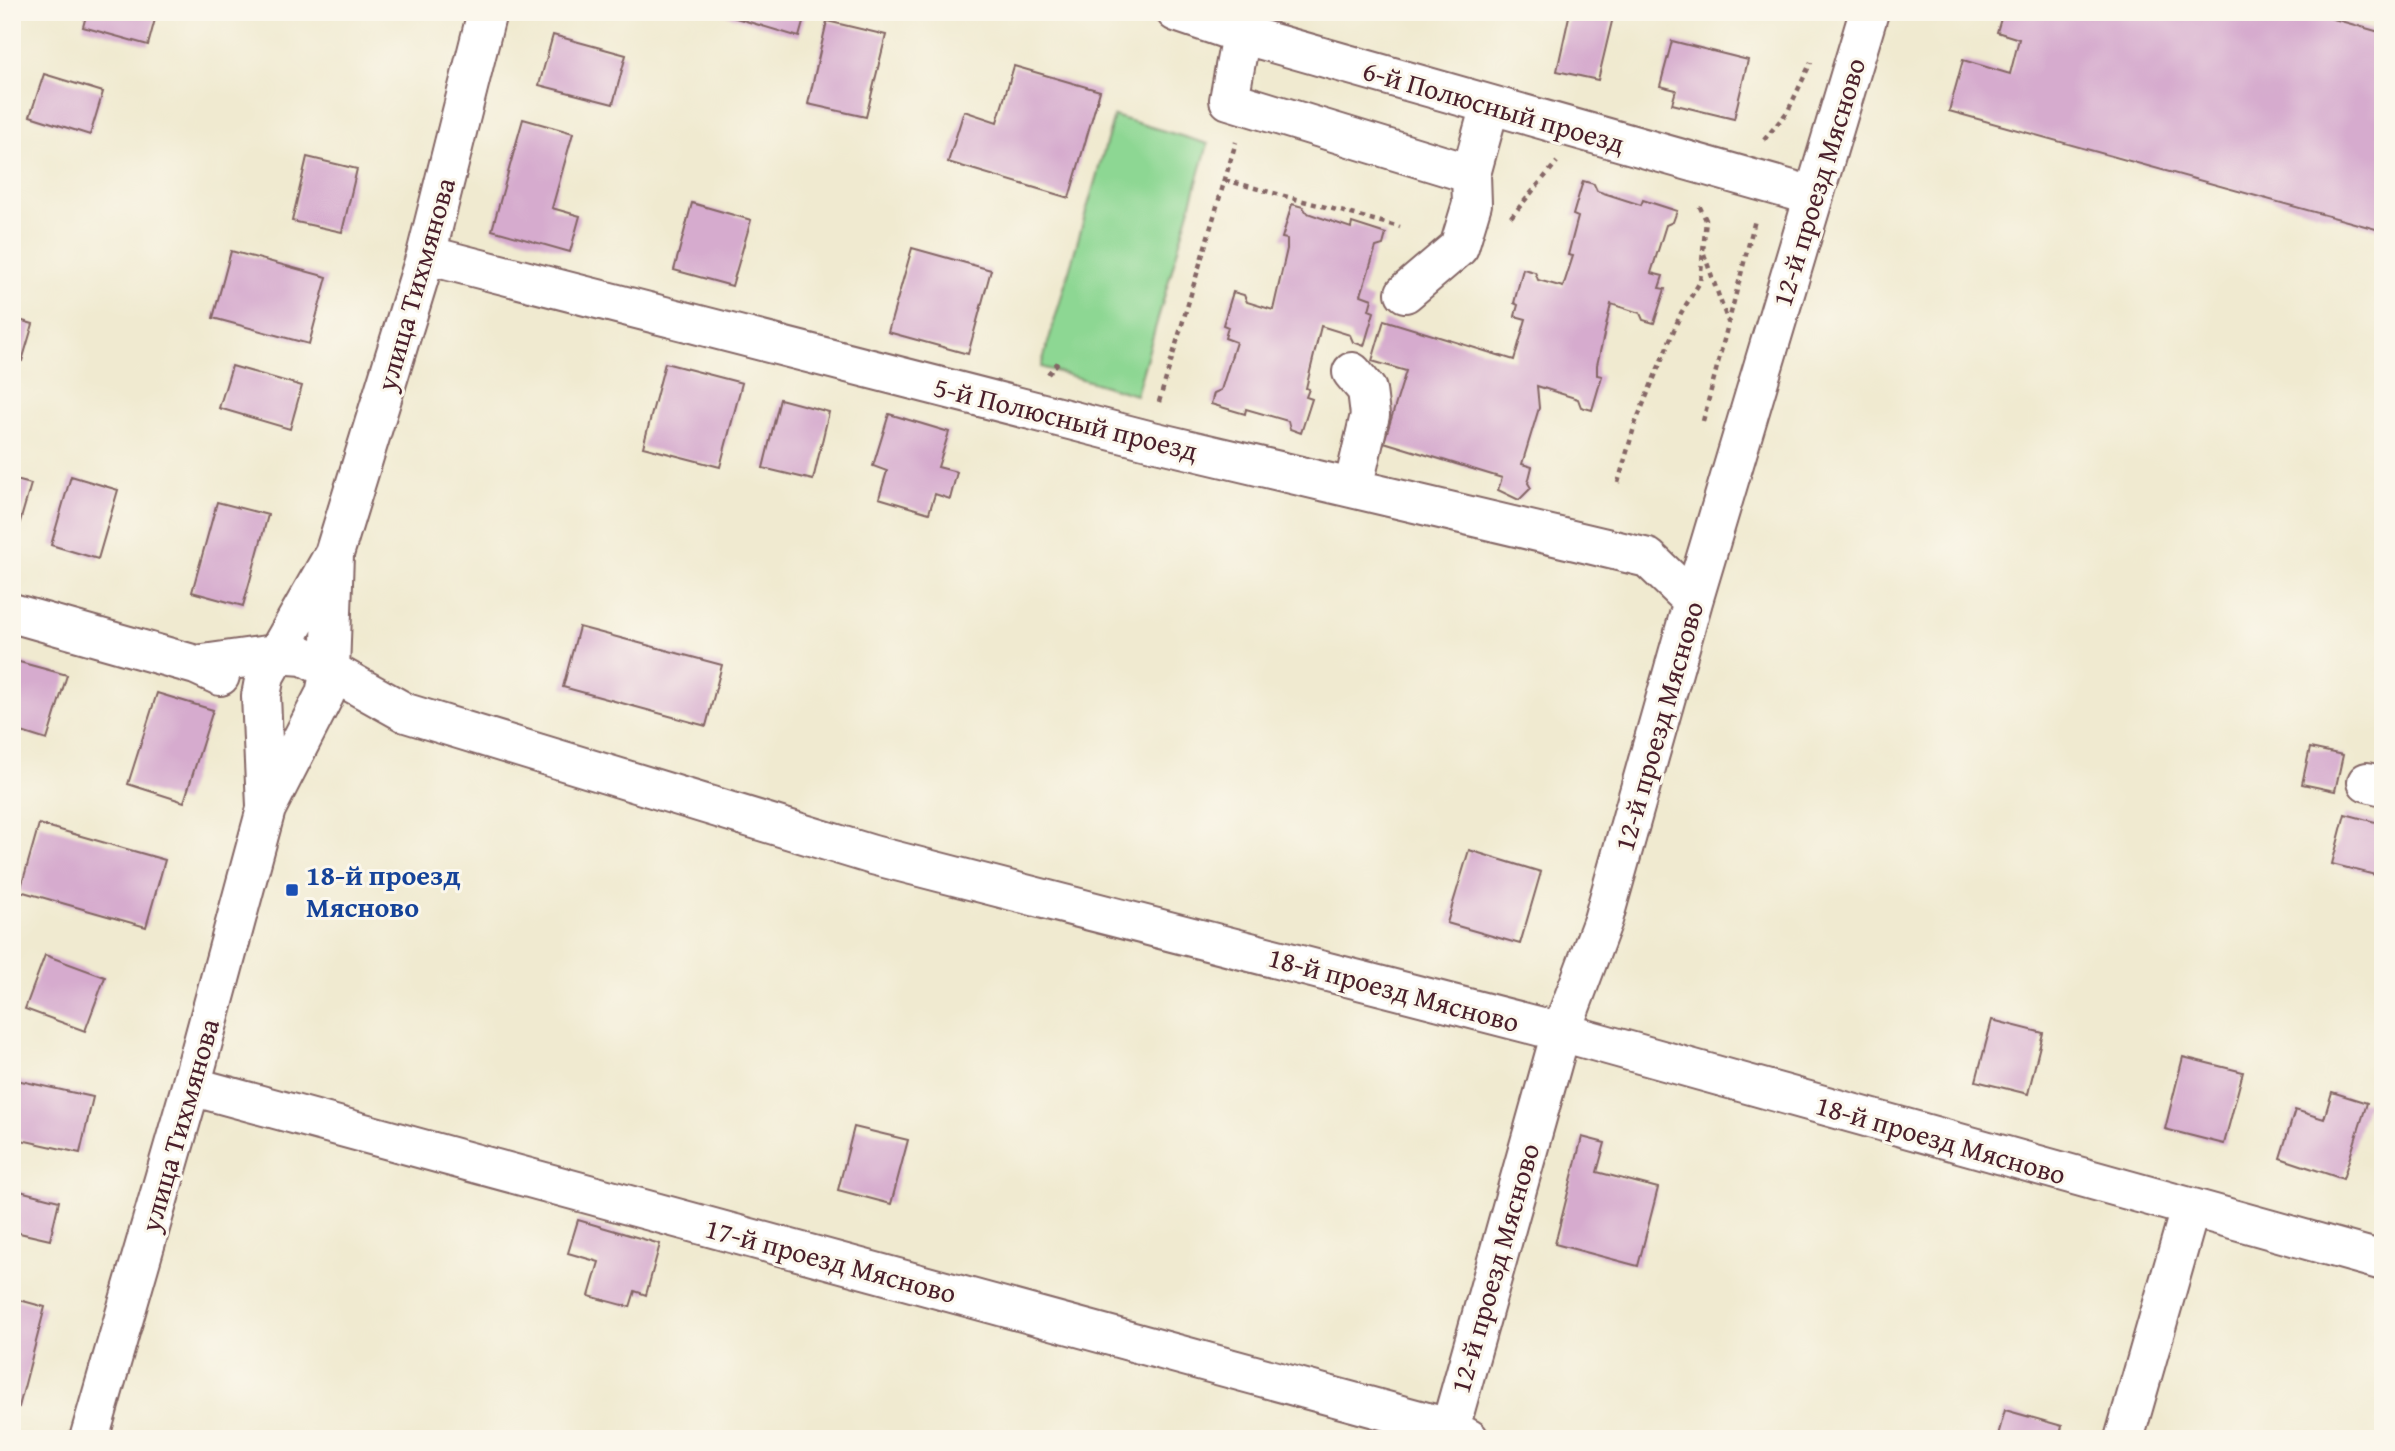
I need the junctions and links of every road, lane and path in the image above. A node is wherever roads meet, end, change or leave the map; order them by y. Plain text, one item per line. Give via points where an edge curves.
1 (488, 12) edge
2 (1177, 12) edge
3 (1869, 12) edge
4 (1241, 34) junction
5 (1814, 55) dead end
6 (1490, 105) junction
7 (1246, 106) junction
8 (1565, 156) dead end
9 (1725, 172) junction
10 (1471, 174) junction
11 (1224, 180) junction
12 (1696, 196) dead end
13 (1813, 196) junction
14 (1759, 206) dead end
15 (1511, 217) dead end
16 (1400, 227) dead end
17 (1703, 250) junction
18 (426, 255) junction
19 (1405, 293) dead end
20 (1728, 323) junction
21 (1352, 372) dead end
22 (1701, 426) dead end
23 (1148, 440) junction
24 (1618, 483) dead end
25 (1353, 488) junction
26 (334, 554) junction
27 (1693, 601) junction
28 (12, 613) edge
29 (275, 654) junction
30 (197, 665) junction
31 (330, 670) junction
32 (261, 696) junction
33 (406, 713) junction
34 (317, 714) junction
35 (266, 809) junction
36 (1561, 1032) junction
37 (191, 1086) junction
38 (2190, 1209) junction
39 (2383, 1261) edge
40 (1455, 1435) edge
41 (93, 1438) edge
42 (2124, 1439) edge

1 - 18 street, улица Тихмянова
2 - 4 street, 6-й Полюсный проезд
3 - 13 street, 12-й проезд Мясново
4 - 6 street, 6-й Полюсный проезд
4 - 7 street via 1229,100
5 - 9 path via 1788,111 1770,135
6 - 9 street, 6-й Полюсный проезд
6 - 10 street
7 - 10 street
7 - 11 path
8 - 15 path
9 - 13 street, 6-й Полюсный проезд
10 - 19 street via 1472,204 1459,247
11 - 16 path
11 - 23 path
12 - 17 path via 1706,220
13 - 27 street, 12-й проезд Мясново
14 - 20 path
17 - 20 path
17 - 24 path via 1700,282 1681,313 1635,424
18 - 23 street, 5-й Полюсный проезд
18 - 26 street, улица Тихмянова
20 - 22 path
21 - 25 street via 1367,390 1370,415
23 - 25 street, 5-й Полюсный проезд
25 - 27 street, 5-й Полюсный проезд via 1648,558
26 - 29 street, улица Тихмянова
26 - 31 street, улица Тихмянова
27 - 36 street, 12-й проезд Мясново via 1603,920
28 - 30 street, 18-й проезд Мясново
29 - 30 street, 18-й проезд Мясново
29 - 31 street, 18-й проезд Мясново via 303,656
29 - 32 street, улица Тихмянова
30 - 32 street, 18-й проезд Мясново
31 - 33 street, 18-й проезд Мясново
31 - 34 street, улица Тихмянова
32 - 34 street via 288,710
32 - 35 street, улица Тихмянова
33 - 34 street, 18-й проезд Мясново
33 - 36 street, 18-й проезд Мясново via 873,855
34 - 35 street, улица Тихмянова
35 - 37 street, улица Тихмянова
36 - 38 street, 18-й проезд Мясново
36 - 40 street, 12-й проезд Мясново
37 - 40 street, 17-й проезд Мясново
37 - 41 street, улица Тихмянова
38 - 39 street, 18-й проезд Мясново
38 - 42 street

